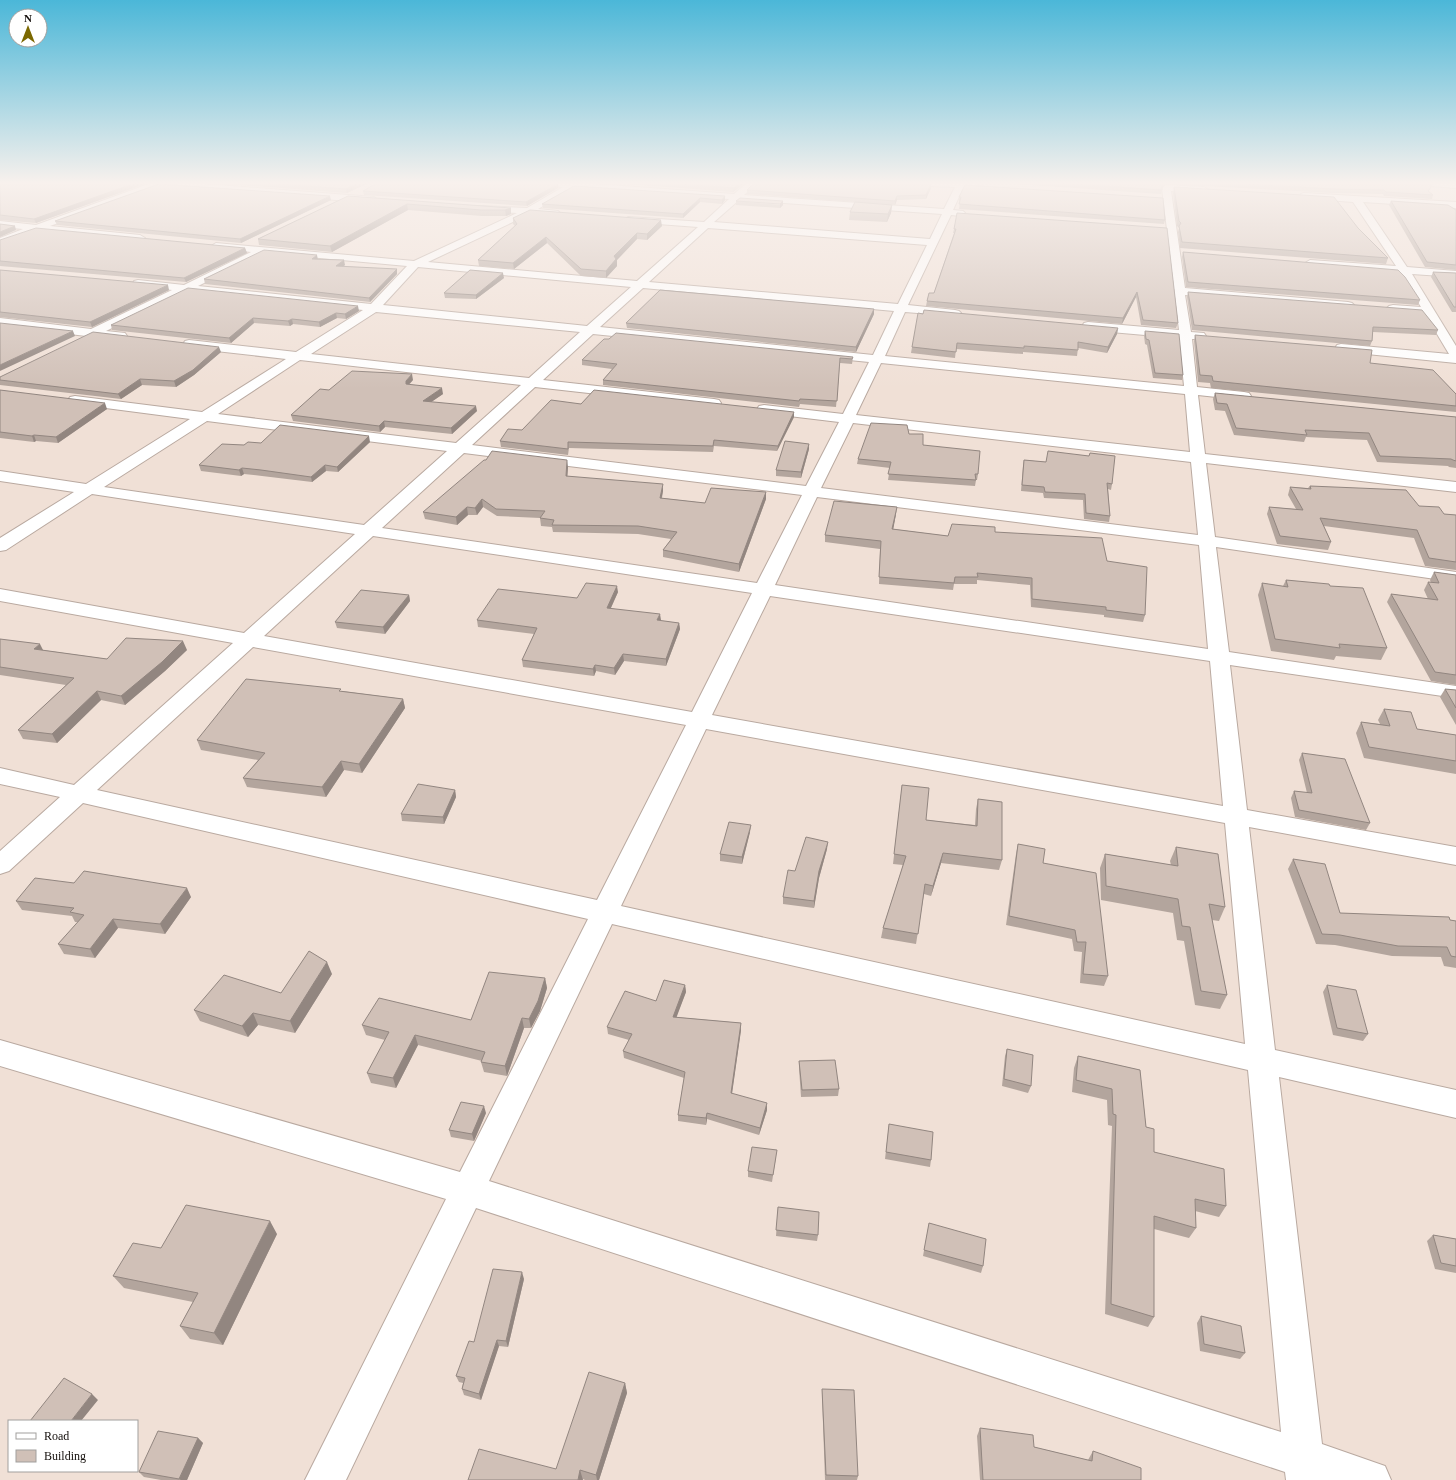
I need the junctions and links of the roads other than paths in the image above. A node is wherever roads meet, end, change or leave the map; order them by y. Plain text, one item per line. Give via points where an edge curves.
1 (262, 251) joint
2 (444, 251) edge
3 (677, 251) edge
4 (929, 251) edge
5 (1179, 251) edge
6 (1391, 251) edge
7 (1302, 262) edge
8 (414, 265) junction
9 (1404, 270) junction
10 (1456, 274) edge
11 (125, 281) edge
12 (640, 285) junction
13 (187, 287) junction
14 (1180, 291) junction
15 (1359, 306) edge
16 (374, 308) junction
17 (1383, 308) edge
18 (902, 309) junction
19 (1429, 311) junction
20 (965, 314) edge
21 (0, 322) edge
22 (1075, 324) edge
23 (591, 330) junction
24 (93, 333) junction
25 (1185, 334) junction
26 (1209, 336) edge
27 (133, 337) edge
28 (172, 342) edge
29 (72, 343) edge
30 (1329, 347) edge
31 (299, 356) junction
32 (1456, 356) edge
33 (877, 359) junction
34 (1456, 359) edge
35 (533, 383) junction
36 (1192, 391) junction
37 (1254, 397) edge
38 (63, 398) edge
39 (730, 405) edge
40 (753, 408) edge
41 (204, 416) junction
42 (848, 418) junction
43 (460, 448) junction
44 (1198, 458) junction
45 (0, 476) edge
46 (1456, 487) edge
47 (89, 490) junction
48 (812, 492) junction
49 (369, 531) junction
50 (1207, 541) junction
51 (0, 546) edge
52 (1456, 577) edge
53 (764, 590) junction
54 (0, 595) edge
55 (249, 640) junction
56 (1219, 657) junction
57 (1456, 692) edge
58 (699, 721) junction
59 (0, 776) edge
60 (79, 794) junction
61 (1236, 817) junction
62 (1456, 856) edge
63 (0, 865) edge
64 (605, 912) junction
65 (0, 1053) edge
66 (1261, 1060) junction
67 (1456, 1104) edge
68 (468, 1190) junction
69 (1305, 1469) edge
70 (325, 1480) edge
71 (1371, 1480) edge

1 - 8 street
1 - 13 street
2 - 8 street
3 - 12 street
4 - 18 street
5 - 14 street
6 - 9 street
7 - 9 street
8 - 12 street
8 - 16 street
9 - 10 street
9 - 19 street
11 - 13 street
12 - 18 street
12 - 23 street
13 - 16 street
13 - 24 street
14 - 15 street
14 - 25 street
16 - 23 street
16 - 31 street
17 - 19 street
18 - 20 street
18 - 33 street
19 - 32 street
21 - 24 street
22 - 25 street
23 - 33 street
23 - 35 street
24 - 27 street
24 - 29 street
25 - 26 street
25 - 36 street
28 - 31 street
30 - 34 street
31 - 35 street
31 - 41 street
33 - 36 street
33 - 42 street
35 - 39 street
35 - 43 street
36 - 37 street
36 - 44 street
38 - 41 street
40 - 42 street
41 - 43 street
41 - 47 street
42 - 44 street
42 - 48 street
43 - 48 street
43 - 49 street
44 - 46 street
44 - 50 street
45 - 47 street
47 - 49 street
47 - 51 street
48 - 50 street
48 - 53 street
49 - 53 street
49 - 55 street
50 - 52 street
50 - 56 street
53 - 56 street
53 - 58 street
54 - 55 street
55 - 58 street
55 - 60 street
56 - 57 street
56 - 61 street
58 - 61 street
58 - 64 street
59 - 60 street
60 - 63 street
60 - 64 street
61 - 62 street
61 - 66 street
64 - 66 street
64 - 68 street
65 - 68 street
66 - 67 street
66 - 69 street
68 - 69 street
68 - 70 street
69 - 71 street

